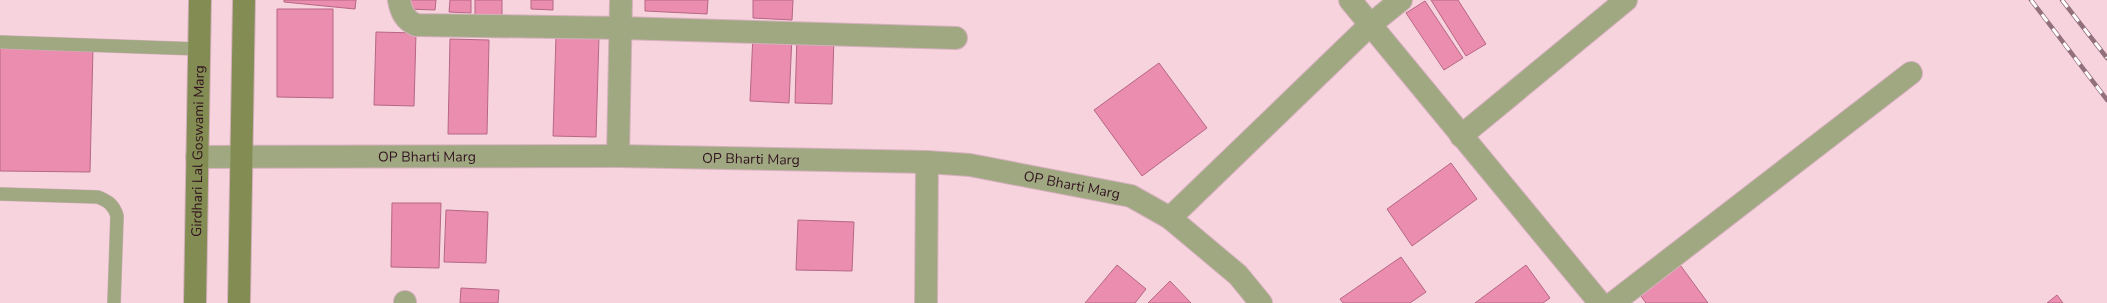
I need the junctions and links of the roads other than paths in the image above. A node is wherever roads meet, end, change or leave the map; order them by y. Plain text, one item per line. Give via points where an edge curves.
1 (200, 0) edge
2 (244, 0) edge
3 (399, 0) edge
4 (622, 0) edge
5 (1350, 0) edge
6 (1401, 0) edge
7 (1626, 0) edge
8 (1370, 25) junction
9 (621, 28) junction
10 (956, 38) dead end
11 (0, 42) edge
12 (199, 49) junction
13 (1911, 73) dead end
14 (1461, 136) junction
15 (618, 156) junction
16 (197, 157) junction
17 (241, 158) junction
18 (927, 162) junction
19 (0, 194) edge
20 (1170, 218) junction
21 (114, 303) edge
22 (195, 303) edge
23 (239, 303) edge
24 (926, 303) edge
25 (1261, 303) edge
26 (1600, 303) edge
27 (1614, 303) edge

1 - 12 main road, Girdhari Lal Goswami Marg
2 - 17 main road
3 - 9 street via 407,21 416,26
4 - 9 street
5 - 8 street
6 - 8 street
7 - 14 street
8 - 14 street
8 - 20 street
9 - 10 street
9 - 15 street
11 - 12 lane
12 - 16 main road, Girdhari Lal Goswami Marg
13 - 27 street
14 - 26 street
15 - 17 street, OP Bharti Marg
15 - 18 street, OP Bharti Marg
16 - 17 street, OP Bharti Marg
16 - 22 main road, Girdhari Lal Goswami Marg
17 - 23 main road
18 - 20 street, OP Bharti Marg via 970,165 1131,196
18 - 24 street
19 - 21 lane via 98,197 109,202 115,208 117,216
20 - 25 street, OP Bharti Marg via 1238,276

